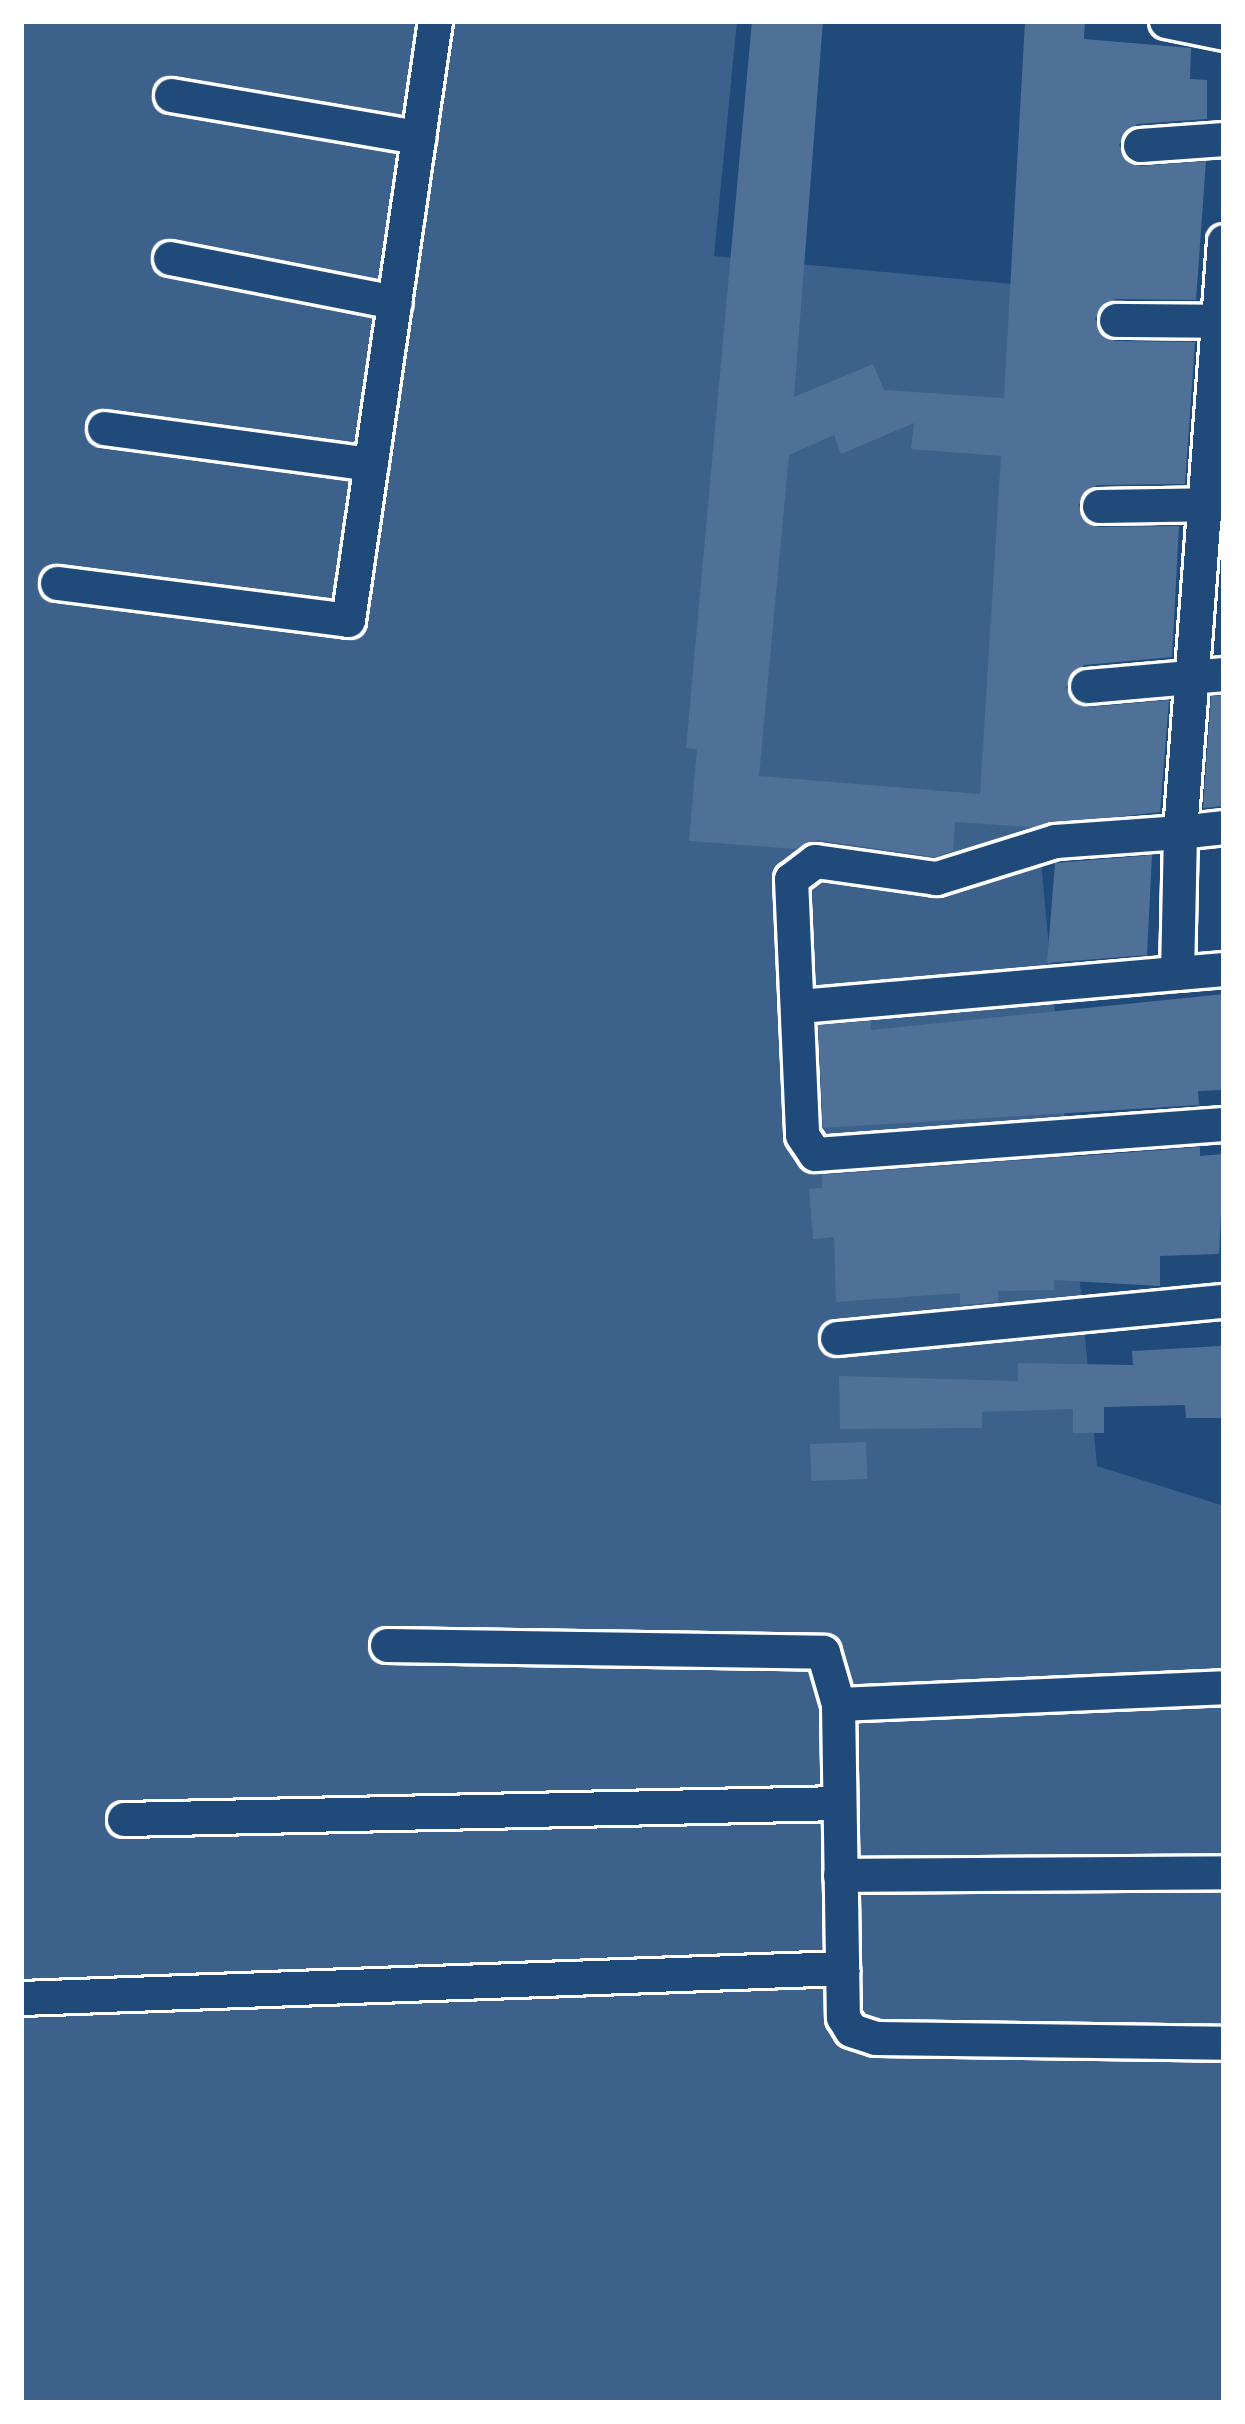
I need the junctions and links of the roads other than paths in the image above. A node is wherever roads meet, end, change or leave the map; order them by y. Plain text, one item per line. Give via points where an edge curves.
1 (435, 21) edge
2 (1166, 21) edge
3 (1224, 33) edge
4 (171, 95) dead end
5 (418, 136) junction
6 (1224, 139) edge
7 (1140, 145) dead end
8 (1224, 241) edge
9 (170, 258) dead end
10 (394, 302) junction
11 (1116, 320) dead end
12 (1221, 321) edge
13 (104, 428) dead end
14 (371, 464) junction
15 (1214, 504) edge
16 (1100, 506) dead end
17 (57, 584) dead end
18 (1208, 675) edge
19 (1087, 686) dead end
20 (1224, 827) edge
21 (1180, 832) junction
22 (1224, 969) edge
23 (1177, 973) junction
24 (799, 1006) junction
25 (1224, 1124) edge
26 (1224, 1301) edge
27 (837, 1338) dead end
28 (387, 1645) dead end
29 (1224, 1687) edge
30 (838, 1704) junction
31 (839, 1803) junction
32 (124, 1819) dead end
33 (1224, 1872) edge
34 (840, 1875) junction
35 (842, 1968) junction
36 (21, 1998) edge
37 (1224, 2042) edge

1 - 5 street
2 - 3 street
4 - 5 street
5 - 10 street
6 - 7 street
8 - 12 street
9 - 10 street
10 - 14 street
11 - 12 street
12 - 15 street
13 - 14 street
14 - 17 street via 348,620
15 - 16 street
15 - 18 street
18 - 19 street
18 - 21 street
20 - 21 street
21 - 23 street
21 - 24 street via 1055,841 936,878 804,865 791,879
22 - 23 street
23 - 24 street
24 - 25 street via 802,1135 815,1154
26 - 27 street
28 - 30 street via 823,1652
29 - 30 street
30 - 31 street
31 - 32 street
31 - 34 street
33 - 34 street
34 - 35 street
35 - 36 street
35 - 37 street via 843,2017 865,2037

